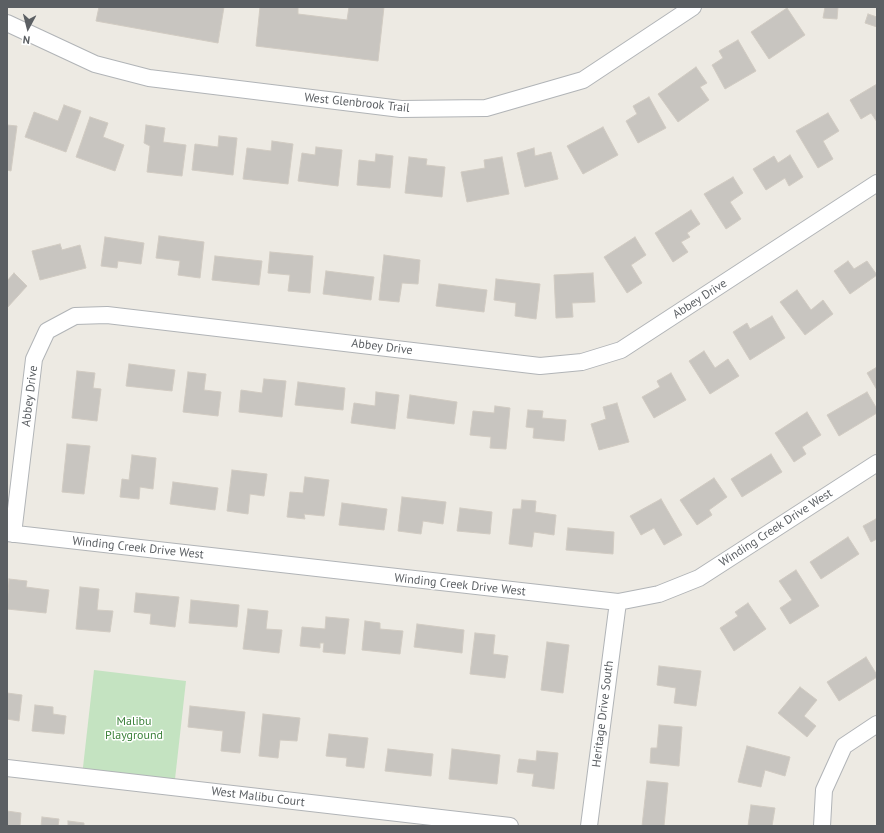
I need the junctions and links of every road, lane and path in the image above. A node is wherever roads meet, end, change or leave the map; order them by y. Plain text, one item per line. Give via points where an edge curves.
1 (693, 7) edge
2 (7, 23) edge
3 (877, 183) edge
4 (877, 464) edge
5 (10, 534) edge
6 (618, 602) junction
7 (877, 724) edge
8 (7, 768) edge
9 (510, 826) edge
10 (589, 826) edge
11 (822, 826) edge

1 - 2 street, West Glenbrook Trail via 583,80 486,108 401,109 149,78 95,64
3 - 5 street, Abbey Drive via 621,350 582,362 540,366 107,315 75,316 48,332 34,360
4 - 6 street, Winding Creek Drive West via 699,578 659,594
5 - 6 street, Winding Creek Drive West
6 - 10 street, Heritage Drive South
7 - 11 street via 844,746 824,790
8 - 9 street, West Malibu Court

